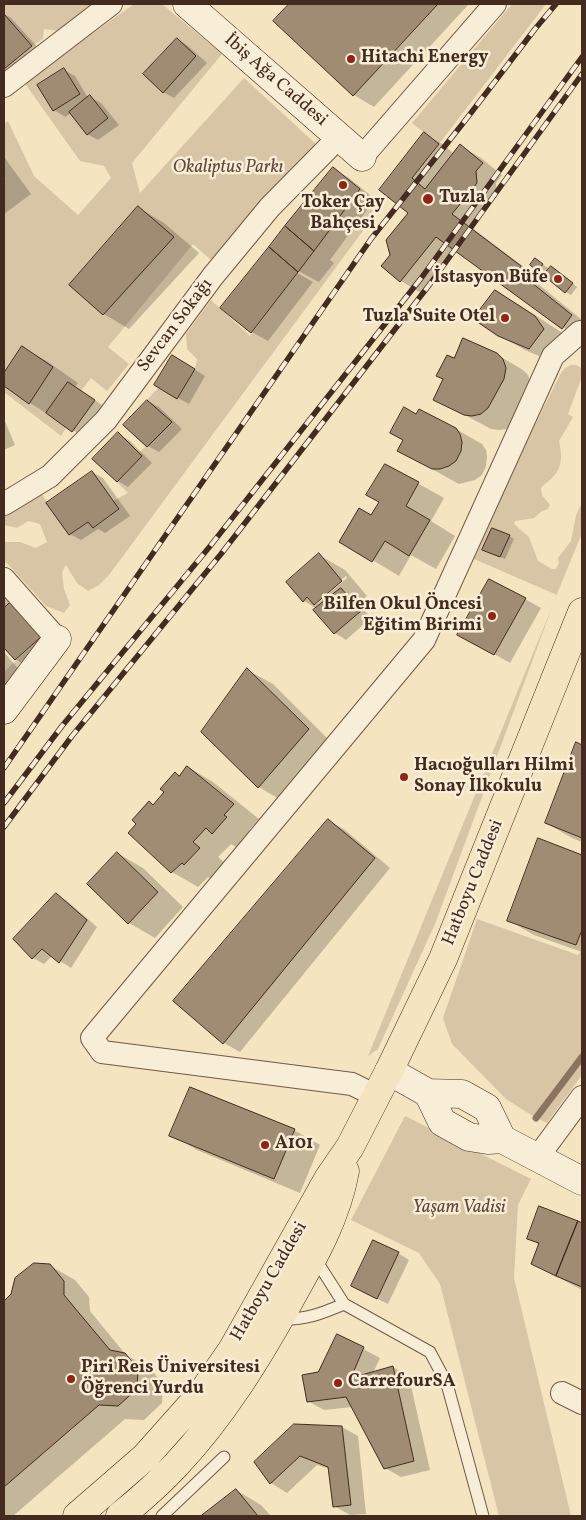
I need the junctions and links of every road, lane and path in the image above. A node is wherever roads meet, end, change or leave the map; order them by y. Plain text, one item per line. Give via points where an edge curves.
1 (111, 4) edge
2 (187, 4) edge
3 (495, 4) edge
4 (4, 86) edge
5 (339, 137) junction
6 (362, 157) joint
7 (582, 334) edge
8 (4, 504) edge
9 (4, 579) edge
10 (582, 612) edge
11 (57, 639) joint
12 (4, 710) edge
13 (389, 1071) junction
14 (376, 1096) junction
15 (582, 1097) edge
16 (350, 1147) junction
17 (538, 1158) junction
18 (582, 1181) edge
19 (314, 1257) junction
20 (344, 1304) junction
21 (280, 1319) junction
22 (562, 1393) dead end
23 (582, 1403) edge
24 (224, 1457) dead end
25 (77, 1516) edge
26 (120, 1516) edge
27 (162, 1516) edge
28 (483, 1516) edge

1 - 4 street
2 - 5 street, İbiş Ağa Caddesi
3 - 6 street
5 - 6 street, İbiş Ağa Caddesi
5 - 8 street, Sevcan Sokağı via 270,208 213,276 106,420 50,476
7 - 14 street via 580,332 553,356 424,640 92,1038 102,1052 352,1084
9 - 11 street
10 - 13 main road, Hatboyu Caddesi via 443,959
11 - 12 street
13 - 14 main road, Hatboyu Caddesi
13 - 17 street via 428,1093 442,1122 468,1137 502,1139
14 - 16 main road, Hatboyu Caddesi
15 - 17 street
16 - 19 main road, Hatboyu Caddesi via 330,1222
16 - 25 main road, Hatboyu Caddesi via 328,1179 232,1350 202,1393 145,1457
17 - 18 street
19 - 20 lane
19 - 21 main road, Hatboyu Caddesi
20 - 21 lane via 318,1315 295,1320
20 - 28 lane via 430,1352 447,1384
21 - 26 main road, Hatboyu Caddesi via 247,1374 210,1425 145,1496
22 - 23 street
24 - 27 lane

